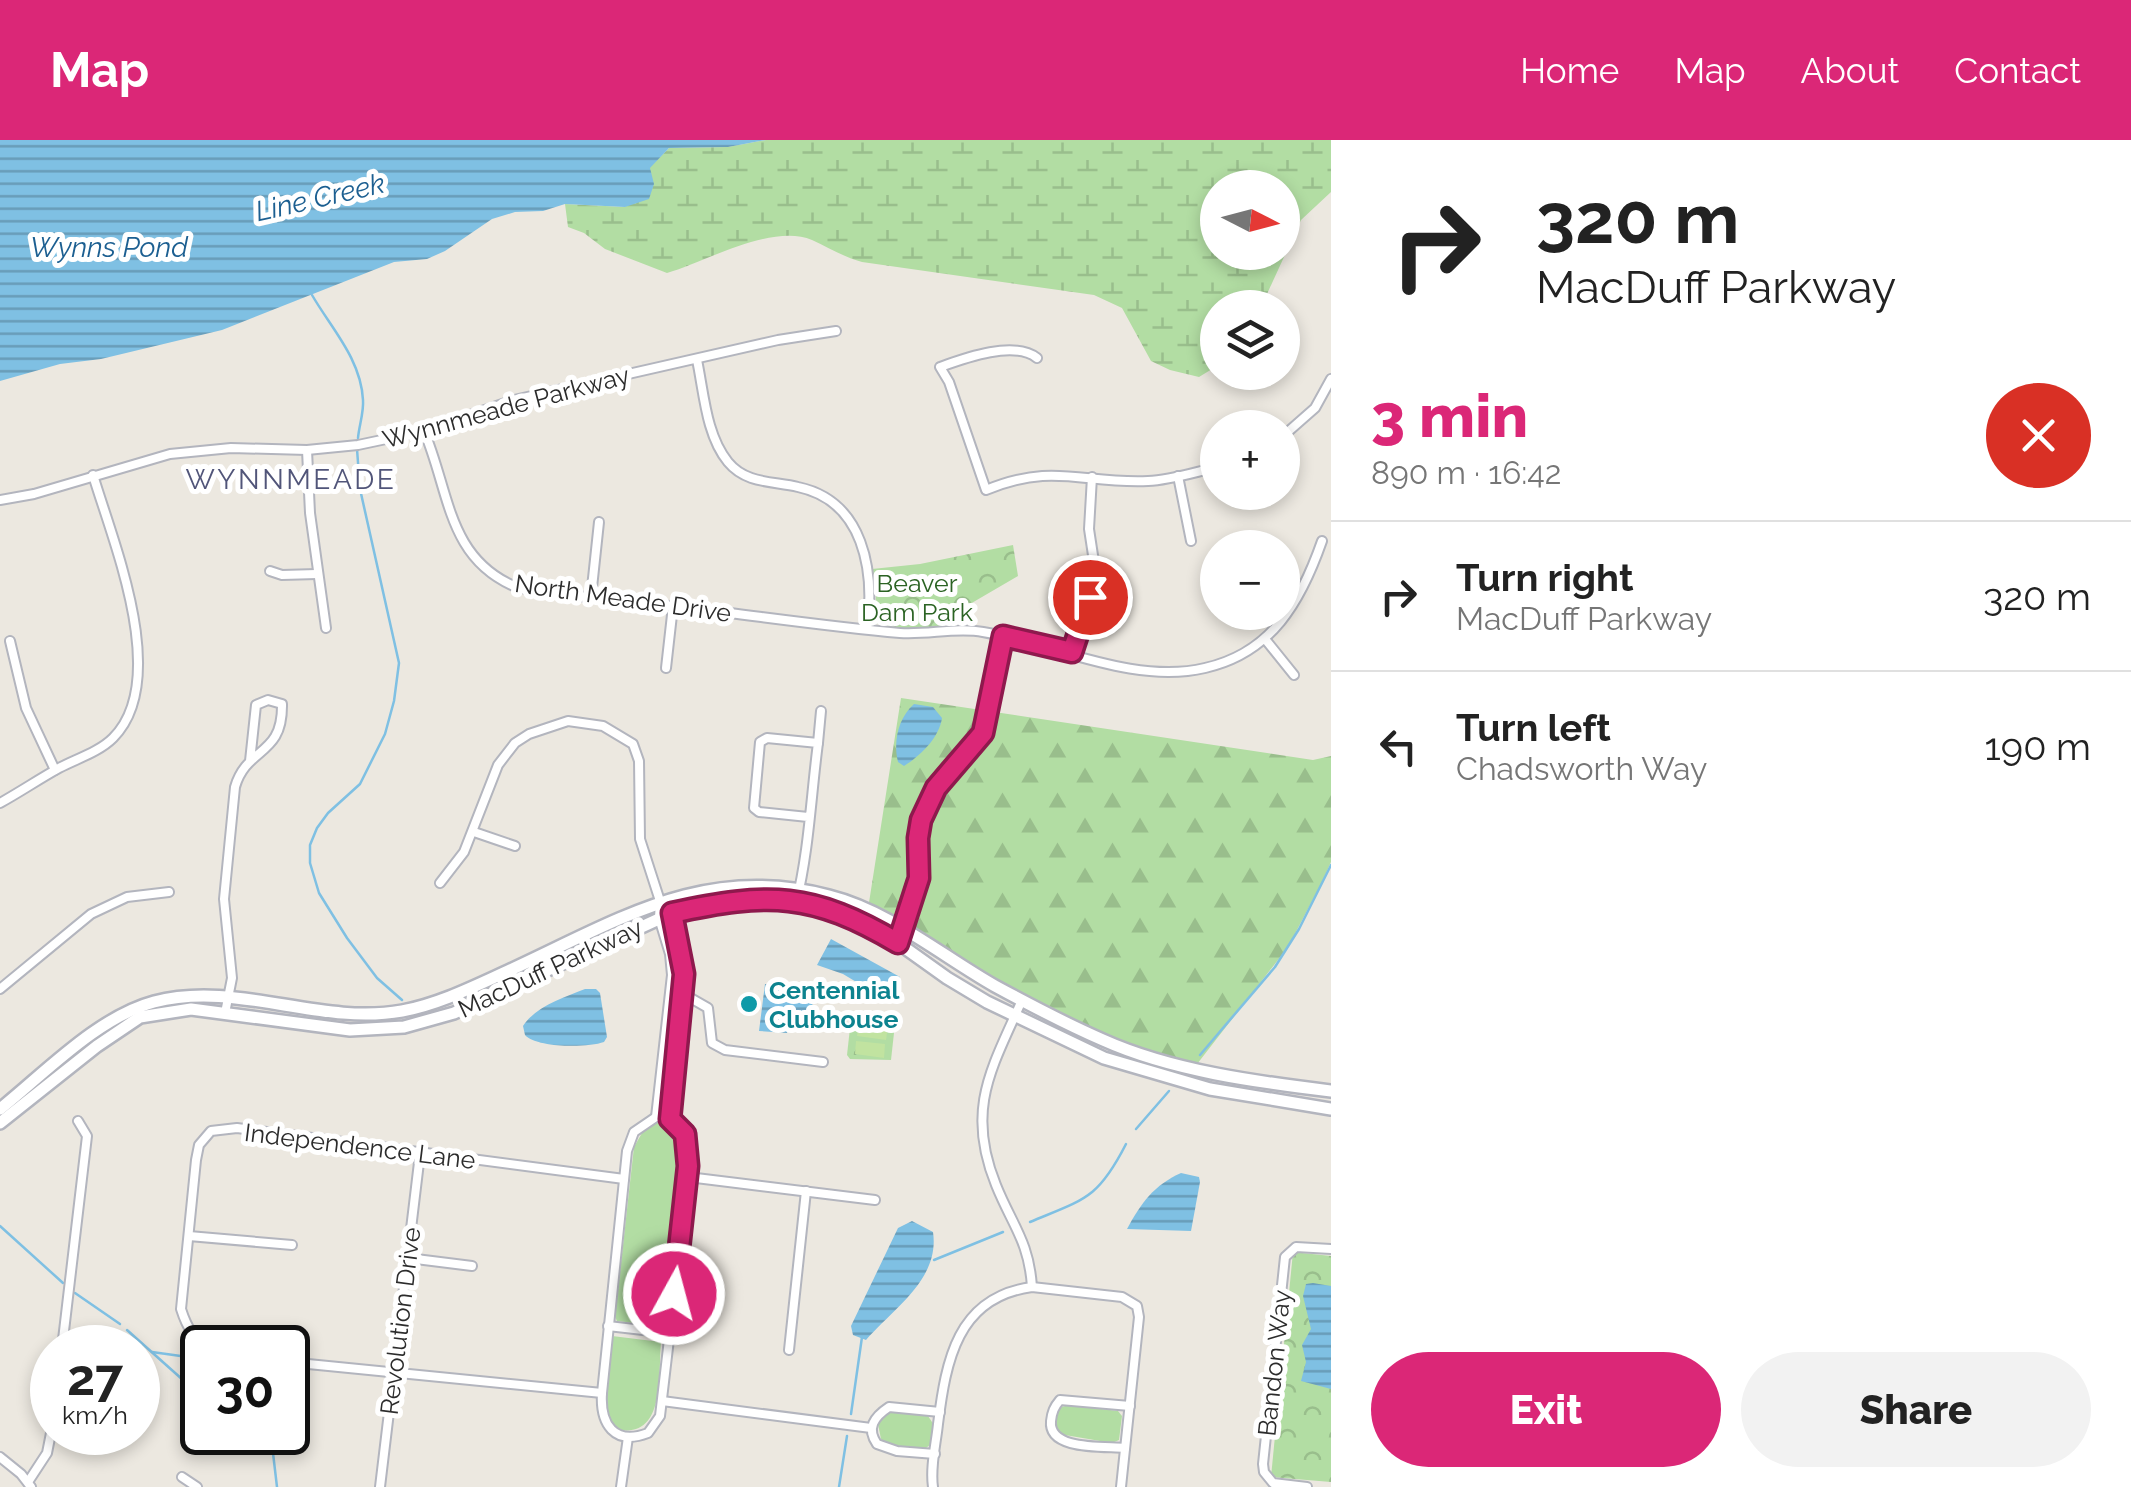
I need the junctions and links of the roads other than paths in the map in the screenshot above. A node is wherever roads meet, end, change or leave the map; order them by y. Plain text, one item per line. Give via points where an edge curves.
1 (836, 332) dead end
2 (1036, 358) dead end
3 (697, 360) junction
4 (1331, 380) edge
5 (1300, 421) edge
6 (424, 431) junction
7 (307, 450) junction
8 (1200, 471) edge
9 (93, 475) junction
10 (1178, 476) junction
11 (1092, 477) junction
12 (0, 500) edge
13 (599, 522) dead end
14 (1191, 540) dead end
15 (1322, 541) dead end
16 (270, 571) dead end
17 (317, 574) junction
18 (591, 597) junction
19 (674, 606) junction
20 (326, 628) dead end
21 (867, 628) junction
22 (1003, 636) junction
23 (1265, 640) junction
24 (10, 642) dead end
25 (1072, 652) junction
26 (666, 668) dead end
27 (1294, 676) dead end
28 (821, 710) dead end
29 (818, 743) junction
30 (250, 761) junction
31 (55, 770) junction
32 (0, 803) edge
33 (808, 817) junction
34 (474, 832) junction
35 (515, 846) dead end
36 (440, 884) dead end
37 (799, 889) junction
38 (168, 892) dead end
39 (660, 901) junction
40 (796, 902) junction
41 (672, 913) junction
42 (659, 918) junction
43 (900, 936) junction
44 (0, 989) edge
45 (671, 990) junction
46 (682, 992) junction
47 (228, 998) junction
48 (1022, 1000) junction
49 (225, 1013) junction
50 (1015, 1016) junction
51 (823, 1062) dead end
52 (1331, 1091) edge
53 (0, 1109) edge
54 (1331, 1109) edge
55 (656, 1117) junction
56 (670, 1119) junction
57 (78, 1120) dead end
58 (0, 1124) edge
59 (420, 1154) junction
60 (688, 1177) junction
61 (624, 1178) junction
62 (806, 1192) junction
63 (876, 1200) dead end
64 (189, 1236) junction
65 (292, 1246) dead end
66 (1331, 1249) edge
67 (408, 1258) junction
68 (472, 1266) dead end
69 (1032, 1287) junction
70 (65, 1325) edge
71 (185, 1325) edge
72 (608, 1326) junction
73 (668, 1332) junction
74 (788, 1350) dead end
75 (310, 1364) edge
76 (394, 1374) junction
77 (602, 1393) junction
78 (662, 1401) junction
79 (1130, 1406) junction
80 (940, 1412) junction
81 (871, 1428) junction
82 (628, 1437) junction
83 (1125, 1448) junction
84 (935, 1454) junction
85 (46, 1455) edge
86 (0, 1457) edge
87 (182, 1477) dead end
88 (29, 1485) edge
89 (197, 1487) edge
90 (380, 1487) edge
91 (621, 1487) edge
92 (933, 1487) edge
93 (1121, 1487) edge
94 (1306, 1487) edge

1 - 3 street, Wynnmeade Parkway
2 - 11 street via 1016,350 940,368 986,490 1034,474
3 - 6 street, Wynnmeade Parkway via 514,400
3 - 21 street via 711,428 737,472 826,497 857,530 871,587
4 - 5 street
6 - 7 street, Wynnmeade Parkway
6 - 18 street, North Meade Drive via 475,560 516,587
7 - 9 street, Wynnmeade Parkway via 207,449
7 - 17 street
8 - 10 street
9 - 12 street, Wynnmeade Parkway
9 - 31 street via 131,607 135,696 115,736
10 - 11 street
10 - 14 street
11 - 25 street via 1089,529 1096,575
13 - 18 street
15 - 23 street via 1294,606
16 - 17 street
17 - 20 street
18 - 19 street, North Meade Drive
19 - 21 street, North Meade Drive
19 - 26 street
21 - 22 street, North Meade Drive
22 - 25 street, North Meade Drive
22 - 43 street via 983,733 936,788 921,820 919,878
23 - 25 street, North Meade Drive via 1222,662 1180,672 1124,668
23 - 27 street
24 - 31 street via 26,708
28 - 29 street
29 - 33 street
29 - 33 street via 760,742 754,808
30 - 30 street via 280,732 282,704 256,705
30 - 47 street via 234,787 223,916 232,978
31 - 32 street
33 - 37 street
34 - 35 street
34 - 36 street
34 - 39 street via 498,765 521,738 568,721 603,726 633,744 640,761 640,839
37 - 39 street, MacDuff Parkway via 738,885
37 - 40 street
37 - 43 street, MacDuff Parkway via 849,902
38 - 44 street via 127,897 91,914
39 - 41 street
39 - 42 street
39 - 47 street, MacDuff Parkway via 461,993 400,1011 346,1015
40 - 41 street, MacDuff Parkway via 738,899
40 - 43 street, MacDuff Parkway
41 - 42 street, MacDuff Parkway
41 - 46 street via 682,951
42 - 45 street
42 - 49 street, MacDuff Parkway via 454,1014 404,1027 350,1030
43 - 48 street, MacDuff Parkway
43 - 50 street, MacDuff Parkway via 947,978
45 - 46 street
45 - 55 street
46 - 51 street via 708,1008 712,1043 725,1050
46 - 56 street
47 - 49 street
47 - 53 street, MacDuff Parkway via 174,998 116,1017
48 - 50 street
48 - 52 street, MacDuff Parkway via 1106,1042 1194,1068
49 - 58 street, MacDuff Parkway via 178,1009 140,1017
50 - 54 street, MacDuff Parkway via 1157,1075
50 - 69 street via 986,1081 983,1130 996,1185 1026,1244
55 - 56 street
55 - 61 street via 630,1138
56 - 60 street via 687,1140
57 - 70 street via 87,1136
59 - 61 street, Independence Lane
59 - 64 street, Independence Lane via 238,1128 211,1131 199,1145
59 - 67 street, Revolution Drive
60 - 62 street
60 - 73 street
61 - 72 street
62 - 63 street
62 - 74 street
64 - 65 street
64 - 71 street, Independence Lane via 181,1309
66 - 94 street, Bandon Way via 1296,1247 1285,1257 1263,1464 1273,1483
67 - 68 street
67 - 76 street, Revolution Drive
69 - 79 street via 1122,1297 1137,1306
69 - 80 street via 1002,1296 966,1324 948,1358
72 - 73 street
72 - 77 street
73 - 78 street
75 - 76 street
76 - 77 street
76 - 90 street, Revolution Drive
77 - 82 street via 606,1424
78 - 81 street
78 - 82 street via 648,1433
79 - 83 street
79 - 83 street via 1060,1400 1051,1420 1050,1430 1066,1442
80 - 81 street via 889,1406
80 - 84 street
81 - 84 street via 886,1448
82 - 91 street
83 - 93 street
84 - 92 street
85 - 88 street
86 - 88 street
87 - 89 street

